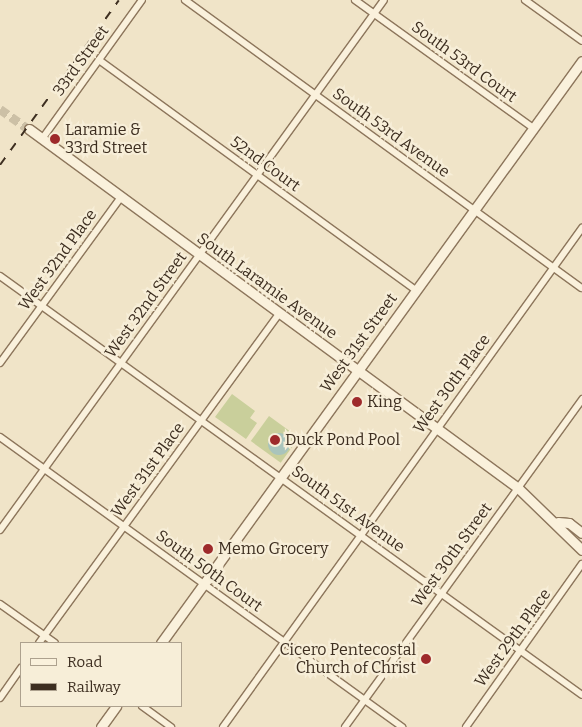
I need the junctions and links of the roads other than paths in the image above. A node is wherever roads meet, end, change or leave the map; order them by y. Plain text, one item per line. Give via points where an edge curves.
1 (142, 0) edge
2 (185, 0) edge
3 (355, 0) edge
4 (384, 0) edge
5 (525, 0) edge
6 (374, 14) junction
7 (582, 41) edge
8 (99, 60) junction
9 (582, 60) edge
10 (316, 95) junction
11 (533, 128) junction
12 (29, 130) tunnel mouth
13 (42, 139) junction
14 (257, 175) junction
15 (121, 197) junction
16 (474, 210) junction
17 (582, 228) edge
18 (200, 255) junction
19 (553, 267) junction
20 (0, 276) edge
21 (582, 288) edge
22 (416, 290) junction
23 (42, 306) junction
24 (280, 314) junction
25 (0, 363) edge
26 (121, 363) junction
27 (357, 370) junction
28 (582, 399) edge
29 (201, 420) junction
30 (437, 429) junction
31 (0, 437) edge
32 (44, 469) junction
33 (281, 478) junction
34 (518, 488) junction
35 (558, 522) junction
36 (124, 527) junction
37 (0, 530) edge
38 (580, 530) edge
39 (360, 535) junction
40 (582, 550) edge
41 (582, 564) edge
42 (204, 584) junction
43 (442, 593) junction
44 (0, 604) edge
45 (45, 636) junction
46 (40, 642) edge
47 (54, 642) edge
48 (162, 642) edge
49 (284, 642) junction
50 (521, 650) junction
51 (20, 669) edge
52 (582, 694) edge
53 (0, 698) edge
54 (365, 700) junction
55 (115, 707) edge
56 (143, 707) edge
57 (101, 727) edge
58 (171, 727) edge
59 (223, 727) edge
60 (345, 727) edge
61 (402, 727) edge
62 (466, 727) edge

1 - 8 street, 33rd Street
2 - 10 street, South 53rd Avenue
3 - 6 street, South 53rd Court
4 - 6 street, West 32nd Street
5 - 7 street
6 - 10 street, West 32nd Street
6 - 11 street, South 53rd Court
8 - 13 street, 33rd Street
8 - 14 street, 52nd Court
9 - 11 main road, West 31st Street
10 - 14 street, West 32nd Street
10 - 16 street, South 53rd Avenue
11 - 16 main road, West 31st Street
12 - 13 main road, South Laramie Avenue
13 - 15 main road, South Laramie Avenue
14 - 18 street, West 32nd Street
14 - 22 street, 52nd Court
15 - 18 main road, South Laramie Avenue
15 - 23 street, West 32nd Place
16 - 19 street, South 53rd Avenue
16 - 22 main road, West 31st Street
17 - 19 street, West 30th Place
18 - 24 main road, South Laramie Avenue
18 - 26 street, West 32nd Street
19 - 21 street, South 53rd Avenue
19 - 30 street, West 30th Place
20 - 23 street, South 51st Avenue
22 - 27 main road, West 31st Street
23 - 25 street, West 32nd Place
23 - 26 street, South 51st Avenue
24 - 27 main road, South Laramie Avenue
24 - 29 street, West 31st Place
26 - 29 street, South 51st Avenue
26 - 32 street, West 32nd Street
27 - 30 main road, South Laramie Avenue
27 - 33 main road, West 31st Street
28 - 34 street, West 30th Street
29 - 33 street, South 51st Avenue
29 - 36 street, West 31st Place
30 - 34 main road, South Laramie Avenue
30 - 39 street, West 30th Place
31 - 32 street, South 50th Court
32 - 36 street, South 50th Court
32 - 37 street, West 32nd Street
33 - 39 street, South 51st Avenue
33 - 42 main road, West 31st Street
34 - 35 main road, South Laramie Avenue
34 - 43 street, West 30th Street
35 - 38 main road, South Laramie Avenue
35 - 40 main road, South Laramie Avenue via 562,532
36 - 42 street, South 50th Court
36 - 45 street, West 31st Place
39 - 43 street, South 51st Avenue
39 - 49 street, West 30th Place
41 - 50 street, West 29th Place
42 - 48 main road, West 31st Street
42 - 49 street, South 50th Court
43 - 50 street, South 51st Avenue
43 - 54 street, West 30th Street
44 - 45 street
45 - 46 street, West 31st Place
45 - 47 street
49 - 54 street, South 50th Court
49 - 59 street, West 30th Place
50 - 52 street, South 51st Avenue
50 - 62 street, West 29th Place
51 - 53 street
54 - 60 street, West 30th Street
54 - 61 street, South 50th Court
55 - 57 main road
56 - 58 street

